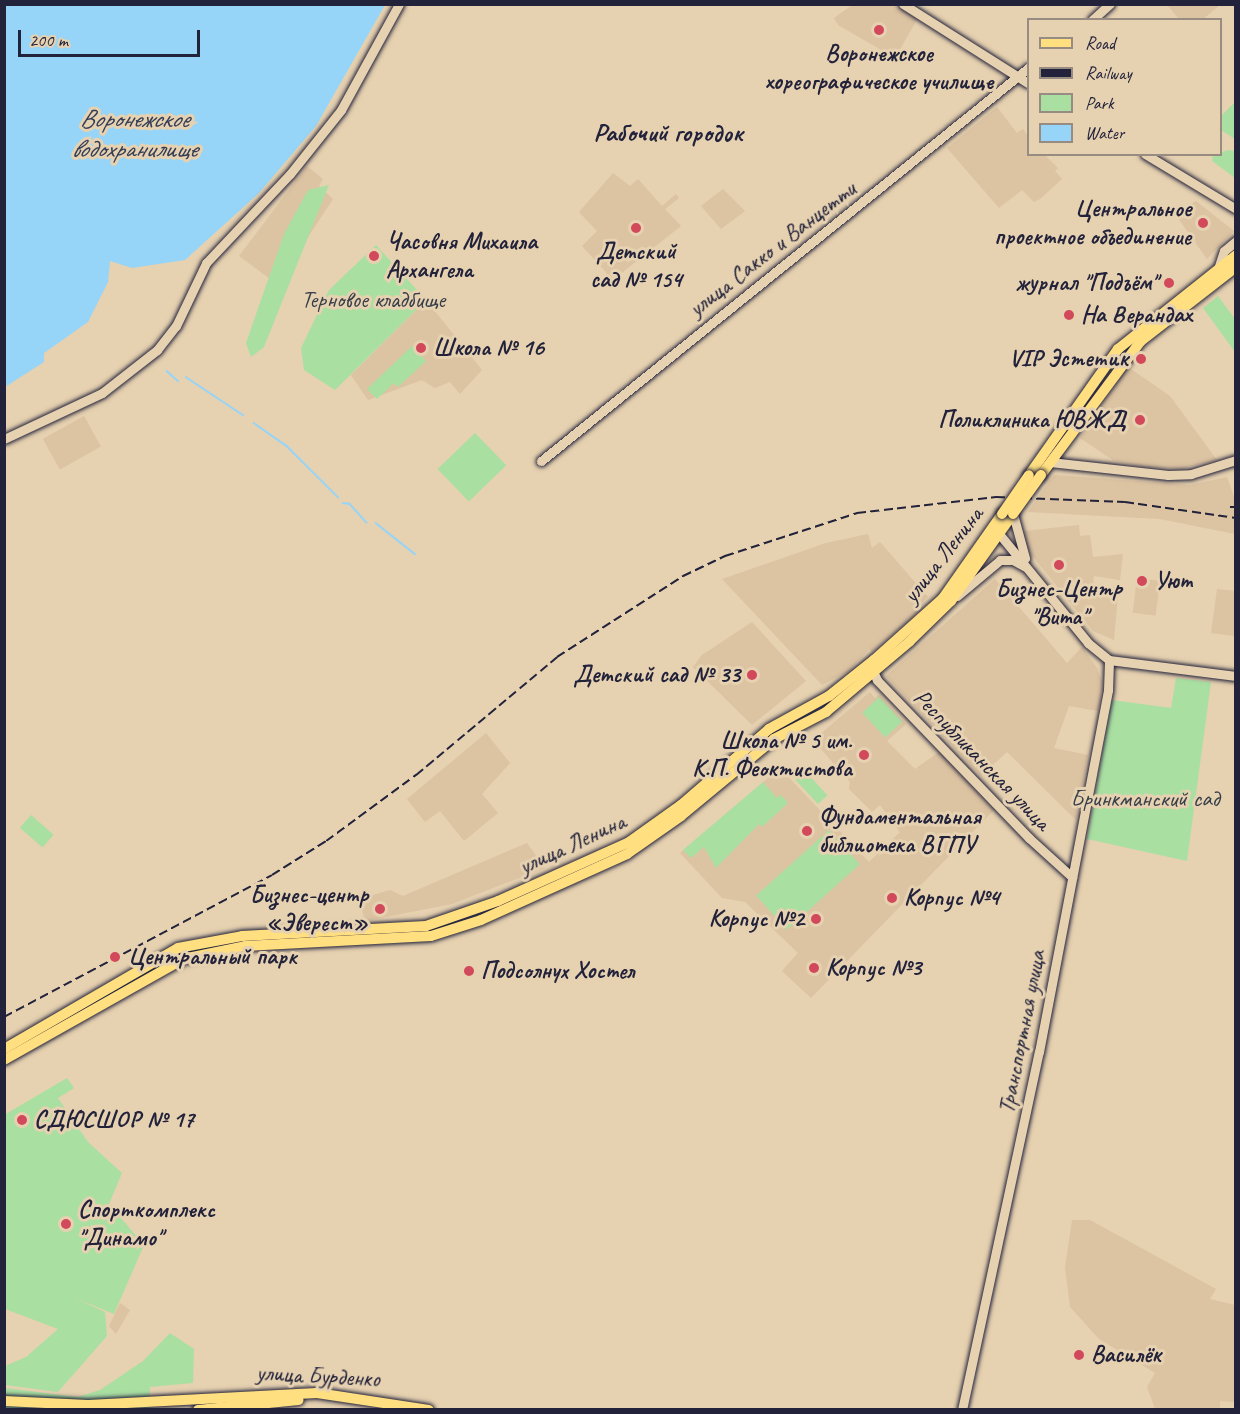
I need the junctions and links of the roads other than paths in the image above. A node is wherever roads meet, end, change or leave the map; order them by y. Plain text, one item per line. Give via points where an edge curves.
1 (399, 4) edge
2 (903, 4) edge
3 (1110, 4) edge
4 (1094, 18) edge
5 (1027, 70) edge
6 (1017, 77) junction
7 (1027, 83) edge
8 (1148, 156) edge
9 (1236, 209) edge
10 (1236, 241) edge
11 (1236, 255) edge
12 (1236, 267) edge
13 (1218, 269) junction
14 (4, 439) edge
15 (1236, 460) edge
16 (541, 461) dead end
17 (1050, 462) junction
18 (1013, 514) junction
19 (997, 530) junction
20 (1031, 571) junction
21 (951, 601) junction
22 (1110, 660) junction
23 (872, 668) junction
24 (1236, 676) edge
25 (1072, 877) junction
26 (4, 1049) edge
27 (4, 1060) edge
28 (4, 1401) edge
29 (205, 1409) edge
30 (198, 1410) edge
31 (405, 1410) edge
32 (429, 1410) edge
33 (962, 1410) edge

1 - 14 main road via 341,110 290,174 213,254 176,326 157,350 102,393
2 - 6 main road
3 - 4 main road
5 - 6 main road, улица Сакко и Ванцетти
6 - 7 main road
6 - 16 main road, улица Сакко и Ванцетти
8 - 9 main road
10 - 13 main road via 1224,252
11 - 13 main road, улица Ленина
12 - 17 main road, улица Ленина via 1141,341
13 - 19 main road, улица Ленина, bridge via 1118,349 1002,514
15 - 17 main road via 1203,472 1168,475
17 - 18 main road, улица Ленина, bridge
18 - 19 main road, улица Ленина
18 - 20 main road
19 - 20 main road
19 - 21 main road, улица Ленина
19 - 23 main road, улица Ленина via 943,598
20 - 21 main road, улица Ленина via 1016,561 1000,560
20 - 22 main road via 1088,643
21 - 23 main road, улица Ленина
22 - 24 main road
22 - 25 main road, Транспортная улица via 1108,690
23 - 25 main road, Республиканская улица via 877,680
23 - 26 main road, улица Ленина via 768,729 640,836 498,901 426,926 242,936 178,948
23 - 27 main road, улица Ленина via 826,712 765,746 634,850 512,906 431,936 206,952 160,968
25 - 33 main road, Транспортная улица via 984,1325
28 - 32 main road, улица Бурденко via 87,1405 204,1396 334,1394
29 - 30 main road, улица Бурденко
29 - 31 main road, улица Бурденко via 315,1399

